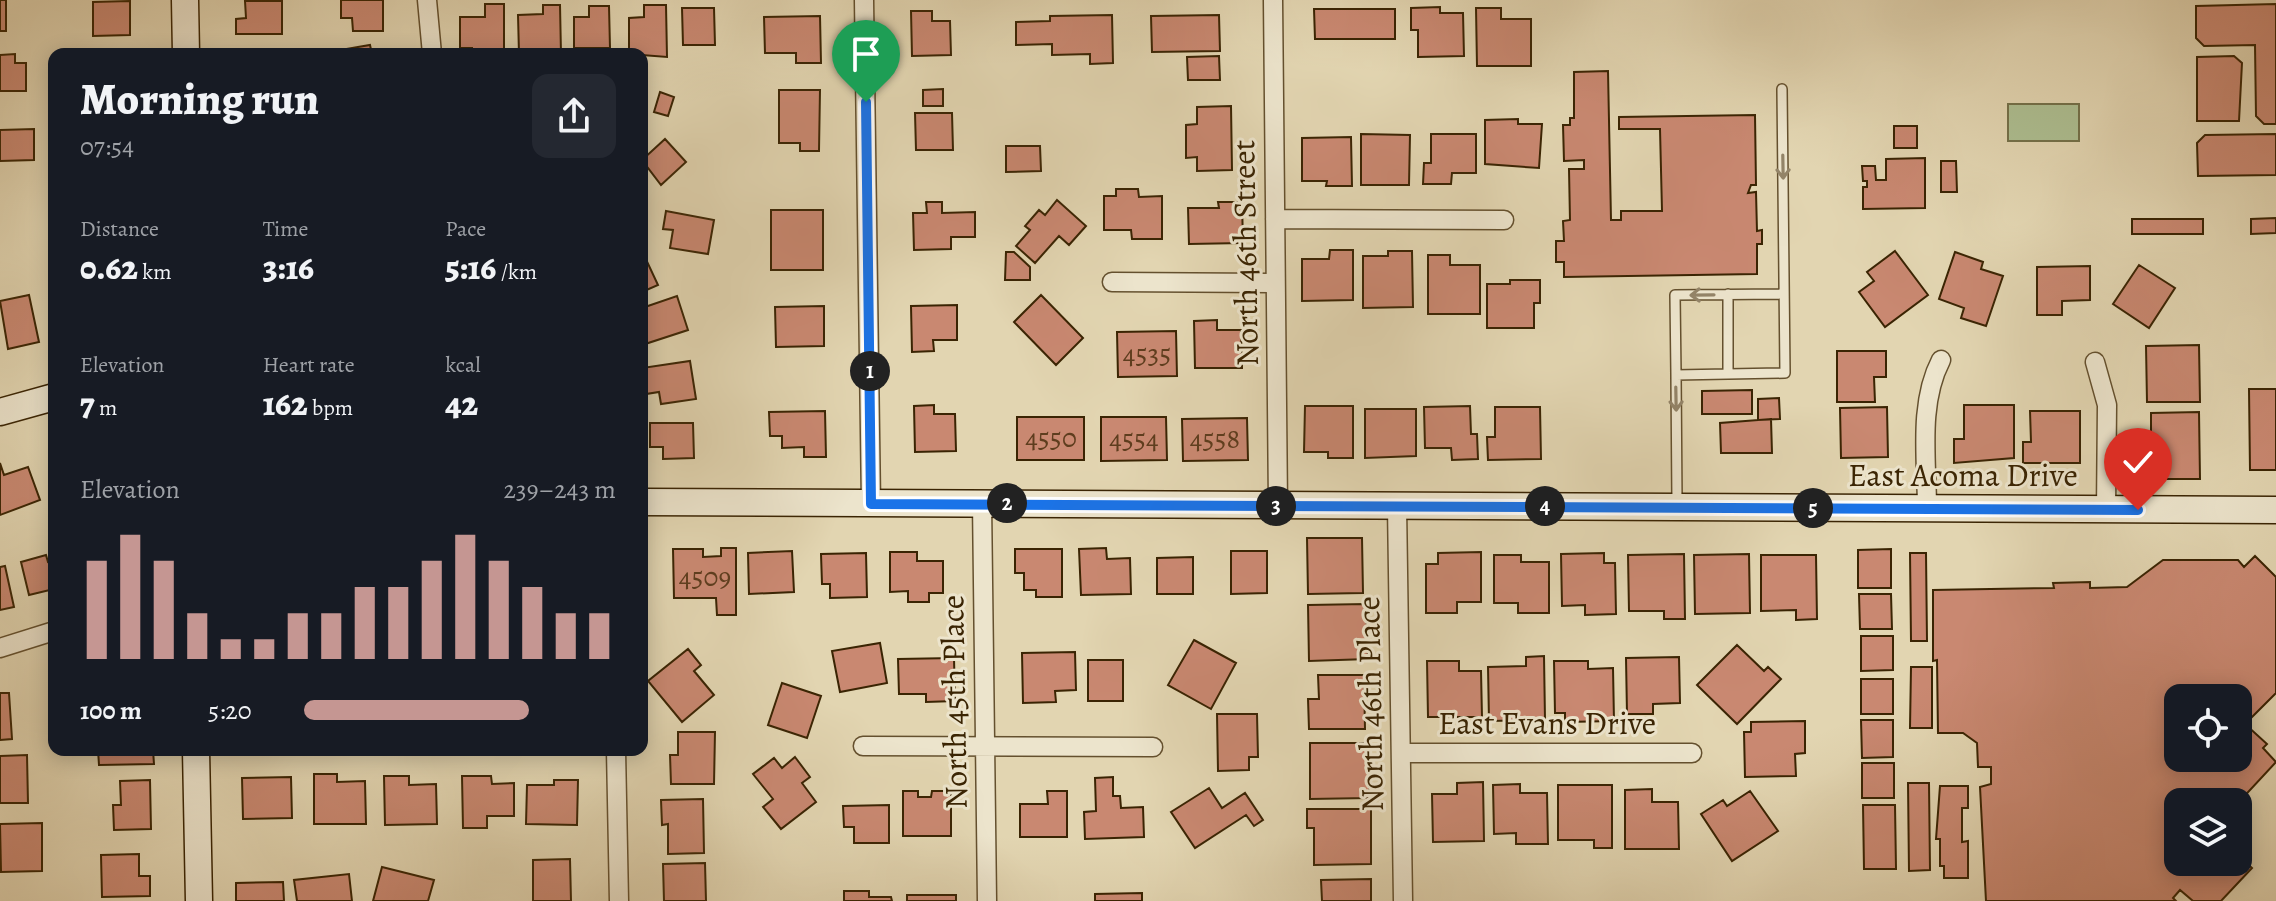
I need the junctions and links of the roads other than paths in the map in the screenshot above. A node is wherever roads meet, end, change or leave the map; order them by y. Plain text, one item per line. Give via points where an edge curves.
1 (185, 0) edge
2 (427, 0) edge
3 (864, 0) edge
4 (1273, 0) edge
5 (186, 48) edge
6 (431, 48) edge
7 (1782, 89) dead end
8 (1275, 219) junction
9 (1504, 220) dead end
10 (1112, 282) dead end
11 (1275, 283) junction
12 (1728, 294) junction
13 (1784, 294) junction
14 (1941, 360) dead end
15 (2095, 362) dead end
16 (1728, 374) junction
17 (1676, 375) junction
18 (48, 399) edge
19 (0, 412) edge
20 (648, 502) edge
21 (982, 502) junction
22 (871, 504) junction
23 (1278, 506) junction
24 (1397, 506) junction
25 (1677, 507) junction
26 (1927, 509) junction
27 (2106, 510) junction
28 (2276, 510) edge
29 (48, 633) edge
30 (0, 648) edge
31 (863, 746) dead end
32 (985, 746) junction
33 (1153, 747) dead end
34 (1402, 753) junction
35 (1692, 753) dead end
36 (196, 756) edge
37 (616, 756) edge
38 (199, 901) edge
39 (619, 901) edge
40 (987, 901) edge
41 (1403, 901) edge

1 - 5 street
2 - 6 street
3 - 22 street
4 - 8 street, North 46th Street
7 -> 13 lane
8 - 9 street
8 - 11 street, North 46th Street
10 - 11 street
11 - 23 street, North 46th Street
12 - 13 lane
12 - 16 lane
12 -> 17 lane via 1675,295
13 - 16 lane via 1785,373
14 - 26 street via 1927,406
15 - 27 street via 2107,405
16 - 17 lane
17 -> 25 lane
18 - 19 street
20 - 22 street, East Acoma Drive
21 - 22 street, East Acoma Drive
21 - 23 street, East Acoma Drive
21 - 32 street, North 45th Place
23 - 24 street, East Acoma Drive
24 - 25 street, East Acoma Drive
24 - 34 street, North 46th Place
25 - 26 street, East Acoma Drive
26 - 27 street, East Acoma Drive
27 - 28 street, East Acoma Drive
29 - 30 street
31 - 32 street
32 - 33 street
32 - 40 street, North 45th Place
34 - 35 street, East Evans Drive
34 - 41 street, North 46th Place
36 - 38 street
37 - 39 street

